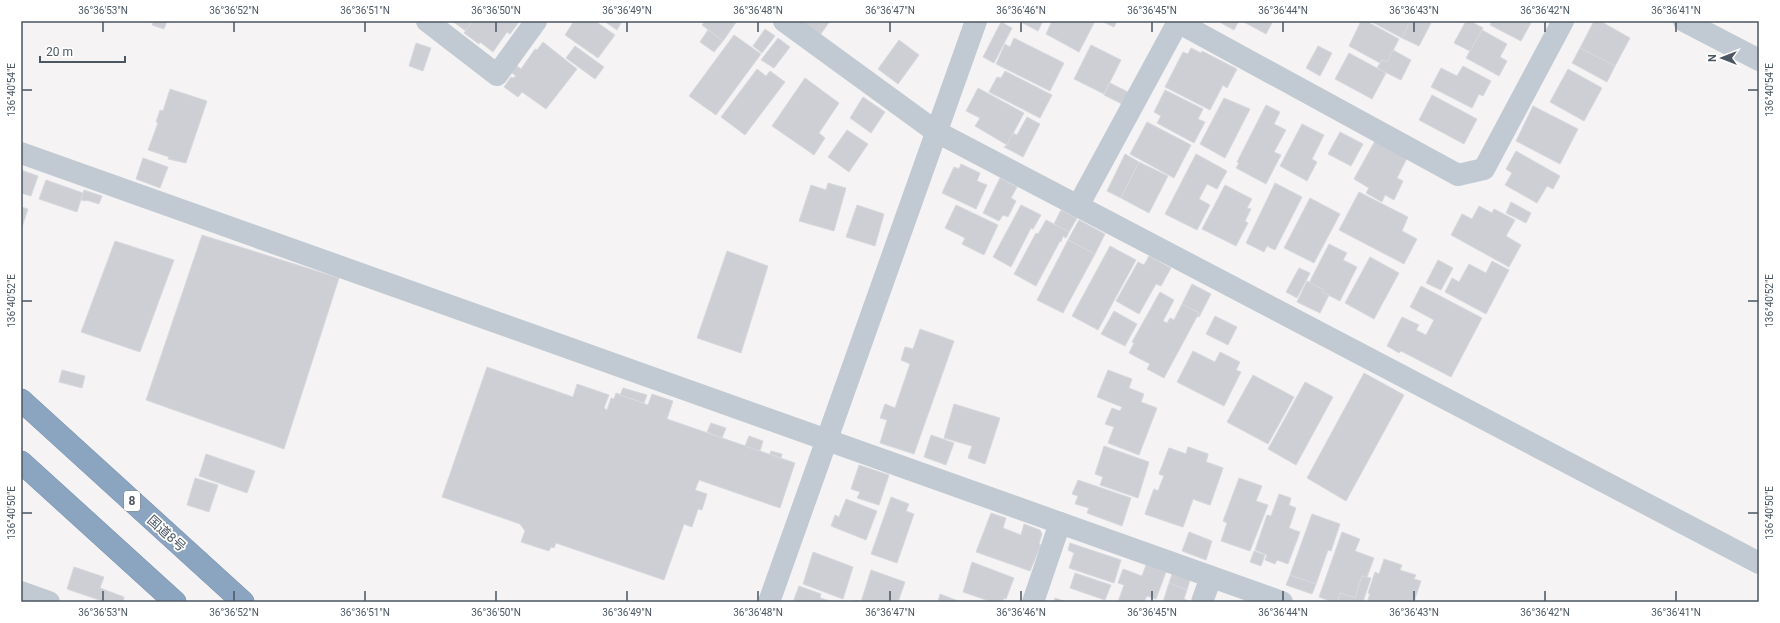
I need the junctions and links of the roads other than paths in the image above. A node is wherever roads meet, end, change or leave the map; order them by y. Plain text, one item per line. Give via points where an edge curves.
1 (427, 21) edge
2 (536, 21) edge
3 (784, 21) edge
4 (976, 21) edge
5 (1177, 21) edge
6 (1563, 21) edge
7 (1684, 21) edge
8 (1759, 60) edge
9 (935, 132) junction
10 (21, 153) edge
11 (1078, 206) junction
12 (21, 400) edge
13 (828, 440) junction
14 (21, 462) edge
15 (1060, 523) junction
16 (1759, 563) edge
17 (1211, 577) junction
18 (21, 592) edge
19 (49, 602) edge
20 (175, 602) edge
21 (242, 602) edge
22 (769, 602) edge
23 (1033, 602) edge
24 (1202, 602) edge
25 (1282, 602) edge

1 - 2 street via 497,75
3 - 9 street
4 - 9 street
5 - 6 street via 1458,175 1484,169
5 - 11 street
7 - 8 street
9 - 11 street
9 - 13 street
10 - 13 street
11 - 16 street
12 - 21 highway, 国道8号 / 8
13 - 15 street
13 - 22 street
14 - 20 highway
15 - 17 street
15 - 23 street
17 - 24 street
17 - 25 street
18 - 19 street

